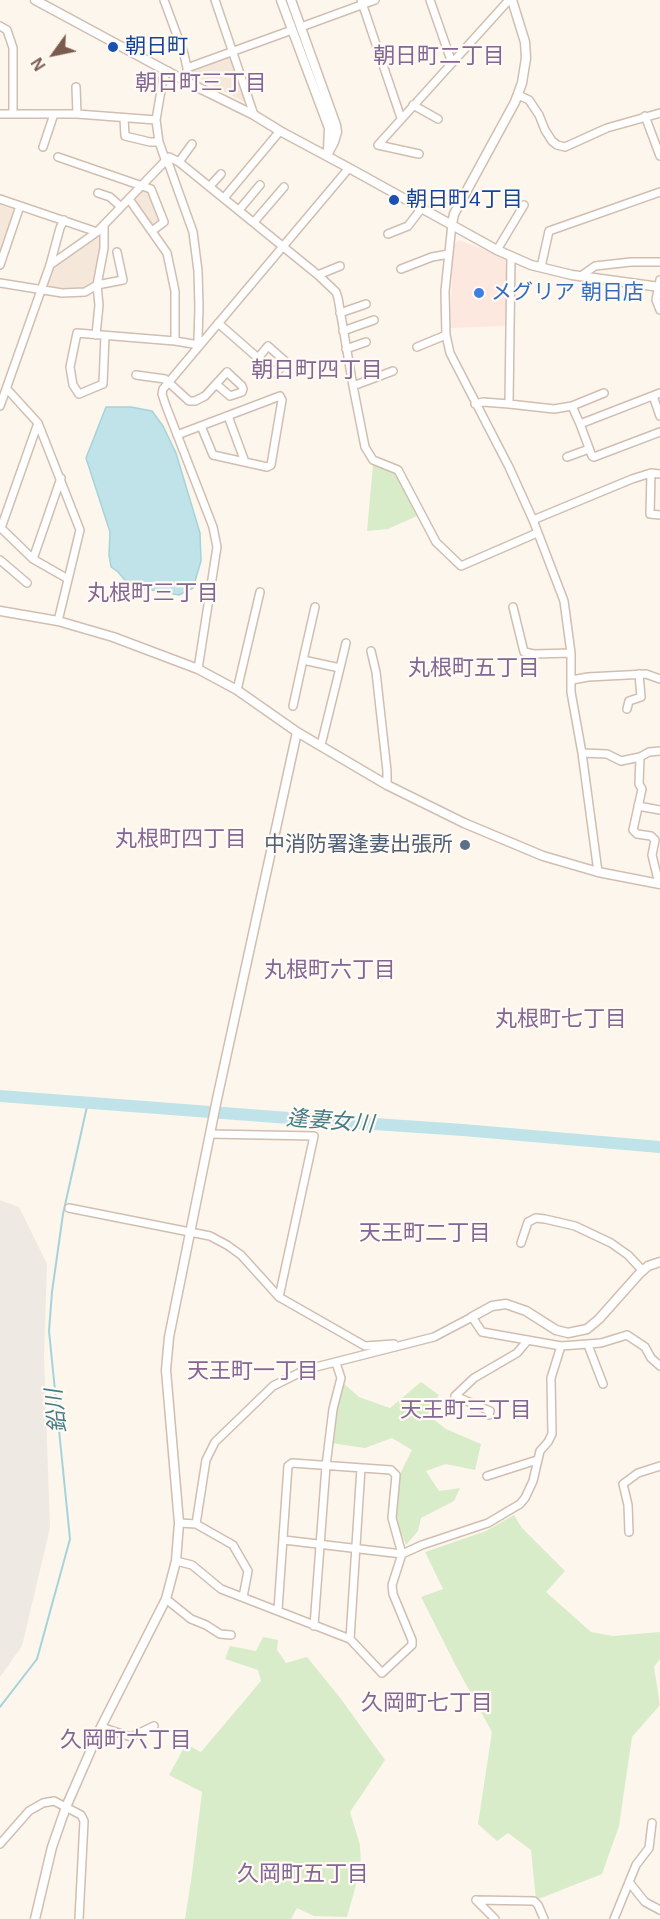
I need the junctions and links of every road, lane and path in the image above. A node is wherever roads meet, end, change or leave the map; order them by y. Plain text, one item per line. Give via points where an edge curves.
1 (36, 0) edge
2 (164, 0) edge
3 (215, 0) edge
4 (281, 0) edge
5 (291, 0) edge
6 (375, 0) edge
7 (430, 0) edge
8 (511, 0) edge
9 (362, 2) edge
10 (0, 26) edge
11 (297, 29) junction
12 (233, 51) junction
13 (452, 63) junction
14 (187, 68) junction
15 (168, 71) junction
16 (187, 82) junction
17 (76, 87) dead end
18 (518, 95) junction
19 (413, 105) junction
20 (660, 113) edge
21 (0, 114) edge
22 (13, 114) junction
23 (54, 114) junction
24 (77, 114) junction
25 (254, 115) junction
26 (645, 116) junction
27 (124, 118) junction
28 (401, 118) junction
29 (438, 119) dead end
30 (156, 120) junction
31 (280, 131) junction
32 (159, 142) junction
33 (192, 144) dead end
34 (44, 147) dead end
35 (419, 153) dead end
36 (327, 155) junction
37 (660, 156) edge
38 (58, 157) dead end
39 (166, 162) junction
40 (179, 162) junction
41 (350, 168) junction
42 (221, 174) dead end
43 (143, 185) junction
44 (260, 185) dead end
45 (210, 186) junction
46 (284, 187) dead end
47 (660, 192) edge
48 (98, 193) dead end
49 (224, 198) junction
50 (0, 199) edge
51 (129, 199) junction
52 (524, 205) dead end
53 (20, 206) junction
54 (122, 207) junction
55 (422, 209) junction
56 (239, 210) junction
57 (64, 220) junction
58 (254, 222) junction
59 (452, 224) junction
60 (104, 225) junction
61 (152, 231) junction
62 (97, 232) junction
63 (388, 234) dead end
64 (283, 246) junction
65 (497, 250) junction
66 (117, 252) dead end
67 (448, 254) junction
68 (511, 256) junction
69 (660, 262) edge
70 (0, 265) edge
71 (50, 265) junction
72 (340, 266) dead end
73 (541, 267) junction
74 (401, 269) dead end
75 (318, 275) junction
76 (581, 276) junction
77 (0, 283) edge
78 (97, 285) junction
79 (659, 285) edge
80 (41, 290) junction
81 (366, 304) dead end
82 (660, 310) edge
83 (340, 313) junction
84 (374, 320) dead end
85 (218, 323) junction
86 (343, 331) junction
87 (100, 335) junction
88 (446, 335) junction
89 (175, 341) junction
90 (366, 342) dead end
91 (199, 345) junction
92 (417, 347) dead end
93 (346, 349) junction
94 (258, 358) dead end
95 (393, 371) dead end
96 (136, 375) dead end
97 (168, 383) junction
98 (216, 384) dead end
99 (353, 386) junction
100 (7, 389) junction
101 (604, 393) dead end
102 (656, 395) edge
103 (475, 404) junction
104 (509, 404) junction
105 (0, 405) edge
106 (572, 406) junction
107 (228, 416) junction
108 (660, 416) edge
109 (38, 423) junction
110 (579, 424) junction
111 (201, 426) junction
112 (660, 432) edge
113 (177, 435) junction
114 (589, 448) junction
115 (567, 457) dead end
116 (245, 462) junction
117 (651, 473) junction
118 (660, 474) edge
119 (60, 478) junction
120 (660, 514) edge
121 (533, 520) junction
122 (0, 528) edge
123 (537, 533) junction
124 (33, 559) junction
125 (0, 560) edge
126 (68, 579) junction
127 (27, 583) dead end
128 (260, 592) dead end
129 (315, 607) dead end
130 (513, 607) dead end
131 (0, 611) edge
132 (58, 621) junction
133 (346, 643) dead end
134 (371, 651) dead end
135 (571, 652) junction
136 (303, 660) junction
137 (340, 668) junction
138 (198, 669) junction
139 (639, 674) junction
140 (660, 679) edge
141 (572, 680) junction
142 (237, 690) junction
143 (293, 706) dead end
144 (627, 709) dead end
145 (297, 732) junction
146 (321, 745) junction
147 (660, 751) edge
148 (582, 753) junction
149 (640, 757) junction
150 (387, 785) junction
151 (638, 806) junction
152 (660, 810) edge
153 (598, 872) junction
154 (659, 884) edge
155 (211, 1131) junction
156 (69, 1208) dead end
157 (190, 1231) junction
158 (521, 1243) dead end
159 (660, 1262) edge
160 (643, 1271) junction
161 (279, 1297) junction
162 (472, 1317) junction
163 (528, 1340) junction
164 (399, 1344) junction
165 (588, 1345) junction
166 (561, 1346) junction
167 (336, 1363) junction
168 (660, 1366) edge
169 (603, 1384) dead end
170 (489, 1415) dead end
171 (537, 1460) junction
172 (326, 1466) junction
173 (660, 1466) edge
174 (361, 1468) junction
175 (487, 1476) dead end
176 (179, 1523) junction
177 (196, 1524) junction
178 (629, 1532) dead end
179 (284, 1540) junction
180 (320, 1545) junction
181 (356, 1548) junction
182 (402, 1554) junction
183 (176, 1561) junction
184 (243, 1597) junction
185 (166, 1599) junction
186 (278, 1610) junction
187 (314, 1626) junction
188 (231, 1635) dead end
189 (350, 1639) junction
190 (154, 1725) dead end
191 (101, 1727) junction
192 (66, 1807) junction
193 (652, 1822) dead end
194 (0, 1844) edge
195 (629, 1882) junction
196 (660, 1910) edge
197 (35, 1919) edge
198 (79, 1919) edge
199 (495, 1919) edge
200 (544, 1919) edge
201 (614, 1919) edge

1 - 15 street
2 - 14 street
3 - 12 street
4 - 11 street
5 - 11 street
6 - 9 street
7 - 13 street
8 - 13 street
8 - 18 street via 526,50
9 - 11 street
9 - 28 street
10 - 22 street via 7,30 13,48
11 - 12 street
11 - 36 street via 329,128
12 - 14 street
12 - 25 street
13 - 19 street
14 - 16 street
15 - 16 street
15 - 30 street
16 - 25 street
17 - 24 street
18 - 26 street via 529,99 552,141 565,147
18 - 59 street
19 - 28 street
19 - 29 street
20 - 26 street
21 - 22 street
22 - 23 street
23 - 24 street
23 - 34 street
24 - 27 street
25 - 31 street
26 - 37 street
27 - 30 street
27 - 32 street via 125,136
28 - 35 street via 378,145
30 - 32 street
31 - 36 street
31 - 49 street
32 - 39 street
33 - 40 street
36 - 41 street
38 - 43 street
39 - 40 street via 169,157
39 - 43 street
39 - 91 street via 193,232
40 - 45 street
41 - 55 street
41 - 64 street
42 - 45 street
43 - 51 street
43 - 61 street via 151,189 164,222
44 - 56 street
45 - 49 street
46 - 58 street
47 - 73 street via 549,231
48 - 54 street
49 - 56 street
50 - 53 street
51 - 54 street
51 - 61 street
52 - 65 street
53 - 57 street
53 - 70 street
54 - 60 street
55 - 59 street
55 - 63 street via 408,226
56 - 58 street
57 - 62 street
57 - 71 street
58 - 64 street
59 - 65 street
59 - 67 street
60 - 62 street
60 - 78 street via 105,248
61 - 89 street via 167,253 175,291
62 - 71 street
64 - 75 street
64 - 85 street
65 - 68 street
66 - 78 street via 123,280
67 - 74 street
67 - 88 street
68 - 73 street
68 - 104 street
69 - 76 street via 595,266
71 - 80 street
72 - 75 street
73 - 76 street
75 - 83 street via 336,292
76 - 79 street
77 - 80 street
78 - 80 street via 85,292
78 - 87 street
79 - 82 street via 656,300
80 - 100 street
81 - 83 street
83 - 86 street
84 - 86 street
85 - 91 street
85 - 94 street
86 - 93 street
87 - 87 street via 77,333 70,367 79,394 103,384
87 - 89 street
88 - 92 street
88 - 103 street via 450,354
89 - 91 street
90 - 93 street
91 - 97 street
93 - 99 street
95 - 99 street
96 - 97 street via 165,379
97 - 98 street via 189,401 205,396
97 - 113 street via 162,394
99 - 123 street via 365,447 371,458 398,470 436,542 461,566
100 - 105 street
100 - 109 street
101 - 106 street
102 - 108 street
102 - 110 street
103 - 104 street
103 - 121 street
104 - 106 street via 554,409
106 - 110 street
107 - 111 street
107 - 116 street
107 - 116 street via 280,396 282,400 272,465
109 - 119 street
109 - 122 street
110 - 114 street
111 - 113 street
111 - 116 street via 213,455
112 - 114 street via 597,457 592,456
113 - 138 street via 217,547
114 - 115 street
117 - 118 street
117 - 120 street via 651,514
117 - 121 street
119 - 124 street
119 - 126 street via 80,530
121 - 123 street
122 - 124 street
123 - 135 street via 564,601
124 - 126 street
125 - 127 street
126 - 132 street
128 - 142 street
129 - 136 street
130 - 135 street via 524,652
131 - 132 street
132 - 138 street
133 - 137 street
134 - 150 street
135 - 141 street
136 - 137 street
136 - 143 street
137 - 146 street
138 - 142 street
139 - 140 street
139 - 141 street
139 - 144 street via 641,697 629,700
141 - 148 street
142 - 145 street
145 - 146 street
145 - 155 street
146 - 150 street
147 - 149 street
148 - 149 street via 606,754 621,761
148 - 153 street
149 - 151 street via 642,789
150 - 153 street via 504,841
151 - 152 street
151 - 154 street via 633,830 655,840 652,855
153 - 154 street
155 - 157 street
155 - 161 street via 314,1136
156 - 157 street
157 - 161 street via 210,1236 241,1255
157 - 176 street via 166,1370
158 - 160 street via 531,1220 556,1221 611,1243
159 - 160 street
160 - 162 street via 599,1319 577,1332 556,1330 526,1311 506,1304 492,1306
161 - 164 street via 365,1346
162 - 163 street via 482,1332
162 - 164 street via 434,1337
163 - 166 street
163 - 170 street via 518,1353 474,1378 454,1396 490,1412
164 - 167 street
165 - 166 street
165 - 168 street via 627,1335 645,1347
165 - 169 street
166 - 171 street via 551,1378 552,1434
167 - 172 street via 341,1378
167 - 177 street via 299,1373 273,1386 215,1442 206,1460
171 - 175 street
171 - 182 street via 533,1481 520,1504 488,1523
172 - 174 street
172 - 179 street via 288,1466
172 - 180 street
173 - 178 street via 638,1473 623,1484
174 - 181 street
174 - 182 street via 391,1470 396,1475 392,1518
176 - 177 street
176 - 183 street
177 - 184 street via 233,1545 248,1571
179 - 180 street
179 - 186 street
180 - 181 street
180 - 187 street
181 - 182 street
181 - 189 street
182 - 189 street via 392,1585 412,1645 381,1673
183 - 184 street via 192,1565 221,1590
183 - 185 street
184 - 186 street
185 - 188 street via 191,1619 220,1634
185 - 191 street
186 - 187 street
187 - 189 street
190 - 191 street via 131,1737
191 - 192 street
192 - 194 street via 54,1801 43,1803 29,1811
192 - 197 street
192 - 198 street via 84,1821
193 - 195 street via 649,1848
195 - 196 street via 645,1902
195 - 201 street
199 - 200 street via 476,1900 534,1901

